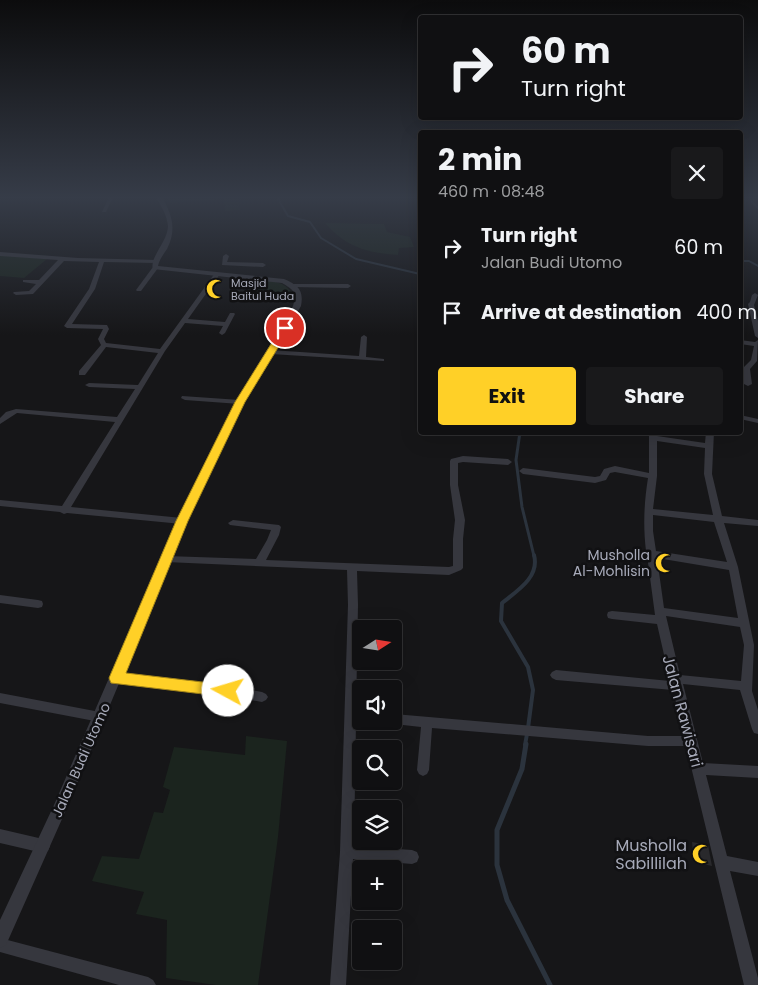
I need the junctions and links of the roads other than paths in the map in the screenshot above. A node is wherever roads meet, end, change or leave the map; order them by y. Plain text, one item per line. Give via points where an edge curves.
1 (167, 243) edge
2 (0, 254) edge
3 (226, 256) dead end
4 (62, 259) junction
5 (102, 261) junction
6 (156, 264) junction
7 (227, 264) junction
8 (220, 274) junction
9 (257, 277) junction
10 (25, 281) dead end
11 (40, 282) junction
12 (294, 286) junction
13 (348, 286) dead end
14 (139, 290) dead end
15 (16, 293) dead end
16 (755, 295) dead end
17 (232, 314) dead end
18 (184, 321) junction
19 (227, 324) junction
20 (222, 333) dead end
21 (758, 336) edge
22 (364, 337) dead end
23 (743, 342) edge
24 (758, 344) edge
25 (104, 345) junction
26 (162, 351) junction
27 (271, 352) junction
28 (362, 359) junction
29 (382, 360) dead end
30 (756, 361) edge
31 (743, 369) edge
32 (82, 373) dead end
33 (89, 384) dead end
34 (748, 384) dead end
35 (141, 387) junction
36 (185, 398) dead end
37 (240, 402) junction
38 (743, 418) edge
39 (121, 420) junction
40 (1, 421) edge
41 (758, 421) edge
42 (653, 435) edge
43 (710, 435) edge
44 (708, 446) junction
45 (508, 462) dead end
46 (523, 471) dead end
47 (653, 476) junction
48 (0, 503) edge
49 (64, 511) junction
50 (649, 512) junction
51 (718, 519) junction
52 (182, 521) junction
53 (758, 523) edge
54 (233, 524) dead end
55 (650, 553) junction
56 (166, 559) junction
57 (259, 564) junction
58 (352, 567) junction
59 (733, 567) junction
60 (0, 599) edge
61 (38, 604) dead end
62 (612, 616) dead end
63 (660, 616) junction
64 (744, 623) junction
65 (556, 674) dead end
66 (116, 678) junction
67 (355, 680) edge
68 (676, 682) junction
69 (746, 686) junction
70 (262, 697) dead end
71 (0, 698) edge
72 (100, 717) junction
73 (402, 719) edge
74 (427, 721) junction
75 (758, 729) edge
76 (355, 730) edge
77 (691, 741) junction
78 (698, 769) junction
79 (423, 770) dead end
80 (758, 772) edge
81 (0, 836) edge
82 (42, 846) junction
83 (347, 852) junction
84 (412, 857) dead end
85 (721, 862) junction
86 (758, 869) edge
87 (0, 938) edge
88 (0, 945) edge
89 (148, 985) edge
90 (338, 985) edge
91 (752, 985) edge

1 - 6 street
2 - 4 street
3 - 7 street via 224,264
4 - 5 street
4 - 11 street via 47,270
5 - 6 street
5 - 25 street via 92,289 67,326 106,327 101,339
6 - 8 street
6 - 14 street
7 - 8 street
7 - 9 street via 264,263
8 - 9 street
8 - 18 street
9 - 12 street
10 - 11 street
11 - 15 street via 30,296
12 - 13 street
12 - 27 street, Jalan Budi Utomo via 299,297 297,306
16 - 21 street via 753,304 748,304
17 - 19 street
18 - 19 street
18 - 26 street
19 - 20 street
22 - 28 street
23 - 24 street
24 - 30 street
25 - 26 street
25 - 32 street
26 - 35 street
27 - 28 street
27 - 37 street, Jalan Budi Utomo
28 - 29 street
30 - 31 street
31 - 34 street
33 - 35 street
35 - 39 street
36 - 37 street
37 - 52 street, Jalan Budi Utomo
38 - 41 street
39 - 40 street via 16,411
39 - 49 street
42 - 44 street
42 - 47 street, Jalan Rawisari
43 - 44 street
44 - 51 street via 708,474
45 - 58 street via 454,461 454,486 460,520 458,568 442,572
46 - 47 street via 595,480 615,469
47 - 50 street, Jalan Rawisari
48 - 49 street
49 - 52 street
50 - 51 street
50 - 55 street, Jalan Rawisari
51 - 53 street
51 - 59 street
52 - 56 street, Jalan Budi Utomo
54 - 57 street via 276,527
55 - 59 street
55 - 63 street, Jalan Rawisari
56 - 57 street
56 - 66 street, Jalan Budi Utomo
57 - 58 street
58 - 67 street
59 - 64 street
60 - 61 street
62 - 63 street
63 - 64 street
63 - 68 street, Jalan Rawisari
64 - 69 street via 749,645
65 - 68 street
66 - 70 street
66 - 72 street, Jalan Budi Utomo
68 - 69 street
68 - 77 street, Jalan Rawisari
69 - 75 street
71 - 72 street
72 - 82 street, Jalan Budi Utomo
73 - 74 street
74 - 77 street via 536,732
74 - 79 street
76 - 83 street
77 - 78 street, Jalan Rawisari
78 - 80 street
78 - 85 street, Jalan Rawisari
81 - 82 street
82 - 87 street, Jalan Budi Utomo
83 - 84 street
83 - 90 street
85 - 86 street
85 - 91 street, Jalan Rawisari
88 - 89 street

